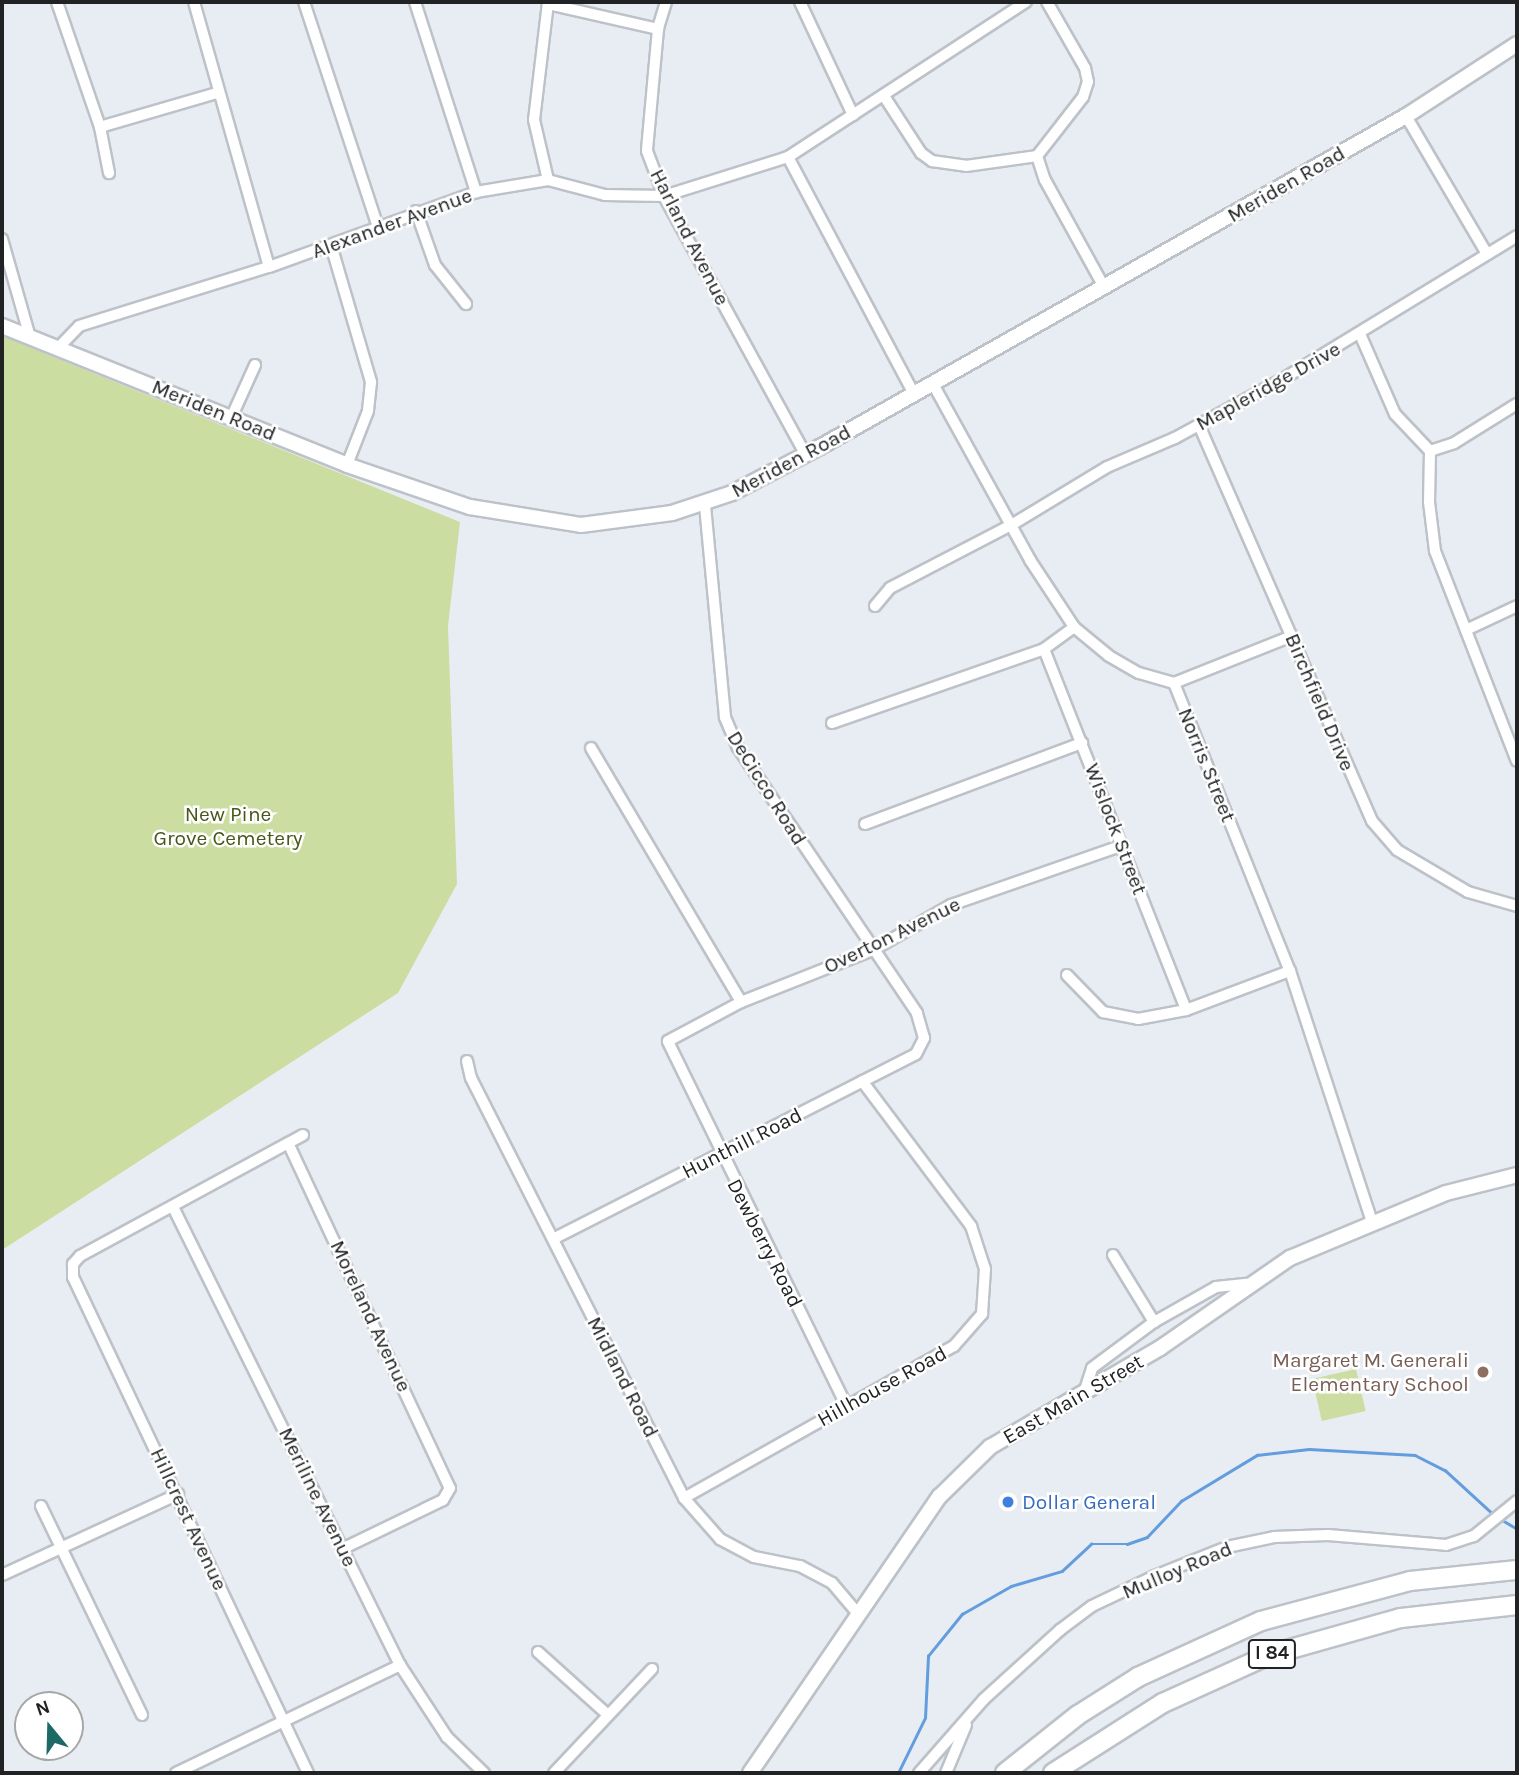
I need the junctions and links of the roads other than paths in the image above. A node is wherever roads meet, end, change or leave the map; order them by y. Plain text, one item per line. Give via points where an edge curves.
1 (57, 2) edge
2 (194, 2) edge
3 (304, 2) edge
4 (415, 2) edge
5 (666, 2) edge
6 (1026, 2) edge
7 (1047, 2) edge
8 (548, 3) edge
9 (802, 3) edge
10 (658, 29) junction
11 (1517, 44) edge
12 (217, 93) junction
13 (884, 96) junction
14 (853, 115) junction
15 (1406, 116) junction
16 (100, 127) junction
17 (1037, 156) junction
18 (788, 157) junction
19 (109, 173) dead end
20 (548, 180) junction
21 (476, 192) junction
22 (664, 196) junction
23 (416, 211) junction
24 (377, 224) junction
25 (1517, 236) edge
26 (2, 239) edge
27 (331, 245) junction
28 (1487, 254) junction
29 (269, 267) junction
30 (1104, 287) junction
31 (466, 304) dead end
32 (2, 326) edge
33 (1360, 334) junction
34 (30, 337) junction
35 (58, 348) junction
36 (256, 365) dead end
37 (933, 384) junction
38 (914, 394) junction
39 (1517, 404) edge
40 (232, 416) junction
41 (1199, 425) junction
42 (1430, 451) junction
43 (806, 455) junction
44 (347, 465) junction
45 (705, 505) junction
46 (1013, 524) junction
47 (875, 606) dead end
48 (1517, 606) edge
49 (1074, 627) junction
50 (1466, 629) junction
51 (1292, 636) junction
52 (1044, 649) junction
53 (1174, 683) junction
54 (832, 723) dead end
55 (1082, 743) junction
56 (591, 748) dead end
57 (1517, 761) edge
58 (865, 824) dead end
59 (1122, 845) junction
60 (1517, 906) edge
61 (873, 950) junction
62 (1290, 971) junction
63 (1067, 975) dead end
64 (741, 1002) junction
65 (1186, 1010) junction
66 (924, 1038) joint
67 (668, 1041) joint
68 (467, 1061) dead end
69 (862, 1082) junction
70 (303, 1135) dead end
71 (289, 1145) junction
72 (720, 1154) junction
73 (1517, 1174) edge
74 (173, 1207) junction
75 (1371, 1222) junction
76 (553, 1239) junction
77 (1113, 1255) dead end
78 (1247, 1284) junction
79 (1154, 1322) junction
80 (1085, 1391) junction
81 (846, 1405) junction
82 (178, 1494) junction
83 (684, 1497) junction
84 (1517, 1501) edge
85 (41, 1506) dead end
86 (62, 1546) junction
87 (344, 1548) junction
88 (1517, 1570) edge
89 (2, 1575) edge
90 (1517, 1605) edge
91 (859, 1615) junction
92 (538, 1652) dead end
93 (400, 1665) junction
94 (652, 1669) dead end
95 (984, 1699) junction
96 (142, 1714) dead end
97 (608, 1715) junction
98 (282, 1722) junction
99 (176, 1773) edge
100 (308, 1773) edge
101 (484, 1773) edge
102 (554, 1773) edge
103 (750, 1773) edge
104 (919, 1773) edge
105 (946, 1773) edge
106 (1004, 1773) edge
107 (1053, 1773) edge

1 - 16 street
2 - 12 street
3 - 24 street
4 - 21 street
5 - 10 street, Harland Avenue
6 - 13 street, Alexander Avenue
7 - 17 street via 1085,68 1088,82 1083,97
8 - 10 street
8 - 20 street via 534,120
9 - 14 street
10 - 22 street, Harland Avenue via 647,150
11 - 15 main road, Meriden Road
12 - 16 street
12 - 29 street
13 - 14 street, Alexander Avenue
13 - 17 street via 921,153 947,167
14 - 18 street, Alexander Avenue
15 - 28 street
15 - 30 main road, Meriden Road
16 - 19 street
17 - 30 street via 1045,180
18 - 22 street, Alexander Avenue
18 - 38 street
20 - 21 street, Alexander Avenue
20 - 22 street, Alexander Avenue via 605,195
21 - 23 street, Alexander Avenue
22 - 43 street, Harland Avenue
23 - 24 street, Alexander Avenue
23 - 31 street via 435,265
24 - 27 street, Alexander Avenue
25 - 28 street, Mapleridge Drive
26 - 34 street
27 - 29 street, Alexander Avenue
27 - 44 street via 371,382 368,411
28 - 33 street, Mapleridge Drive
29 - 35 street, Alexander Avenue via 79,326
30 - 37 main road, Meriden Road
32 - 34 main road, Meriden Road
33 - 41 street, Mapleridge Drive
33 - 42 street via 1395,414
34 - 35 main road, Meriden Road
35 - 40 main road, Meriden Road
36 - 40 street
37 - 38 main road, Meriden Road
37 - 46 street, Norris Street
38 - 43 main road, Meriden Road
39 - 42 street via 1454,443
40 - 44 main road, Meriden Road
41 - 46 street, Mapleridge Drive via 1107,467
41 - 51 street, Birchfield Drive
42 - 50 street via 1429,502 1435,551
43 - 45 main road, Meriden Road
44 - 45 main road, Meriden Road via 470,507 563,524 633,520
45 - 61 street, DeCicco Road via 725,718 738,748
46 - 47 street, Mapleridge Drive via 890,588
46 - 49 street, Norris Street
48 - 50 street
49 - 52 street
49 - 53 street, Norris Street via 1139,673
50 - 57 street
51 - 53 street
51 - 60 street, Birchfield Drive via 1372,821 1397,850 1468,892
52 - 54 street
52 - 55 street, Wislock Street
53 - 62 street, Norris Street
55 - 58 street
55 - 59 street, Wislock Street
56 - 64 street
59 - 61 street, Overton Avenue via 951,905
59 - 65 street, Wislock Street
61 - 64 street, Overton Avenue
61 - 66 street, DeCicco Road via 917,1013
62 - 65 street
62 - 75 street, Norris Street
63 - 65 street via 1103,1012 1138,1019
64 - 67 street, Overton Avenue
66 - 69 street, Hunthill Road via 916,1054
67 - 72 street, Dewberry Road
68 - 76 street, Midland Road via 471,1078
69 - 72 street, Hunthill Road
69 - 81 street, Hillhouse Road via 971,1226 985,1269 982,1314 954,1346
70 - 71 street
71 - 74 street
71 - 87 street, Moreland Avenue via 450,1488 443,1500
72 - 76 street, Hunthill Road
72 - 81 street, Dewberry Road
73 - 75 main road, East Main Street via 1469,1185
74 - 82 street, Hillcrest Avenue via 73,1264 73,1277
74 - 87 street, Meriline Avenue
75 - 78 main road, East Main Street via 1290,1258
76 - 83 street, Midland Road
77 - 79 street
78 - 79 street via 1216,1287
78 - 80 main road, East Main Street via 1172,1341
79 - 80 street via 1092,1368
80 - 91 main road, East Main Street via 997,1442 960,1474
81 - 83 street, Hillhouse Road
82 - 86 street
82 - 98 street, Hillcrest Avenue
83 - 91 street, Midland Road via 720,1539 754,1557 800,1566 832,1583
84 - 95 street, Mulloy Road via 1474,1536 1446,1545 1300,1535 1227,1547 1093,1606
85 - 86 street
86 - 89 street
86 - 96 street
87 - 93 street, Meriline Avenue
88 - 106 highway, I 84 via 1410,1581 1261,1620 1120,1688
90 - 107 highway, I 84 via 1401,1618 1269,1655 1163,1703
91 - 103 main road, East Main Street
92 - 97 street
93 - 98 street
93 - 101 street, Meriline Avenue via 447,1737
94 - 97 street
95 - 104 street, Mulloy Road
95 - 105 street, Mulloy Road via 962,1731
97 - 102 street
98 - 99 street
98 - 100 street, Hillcrest Avenue

